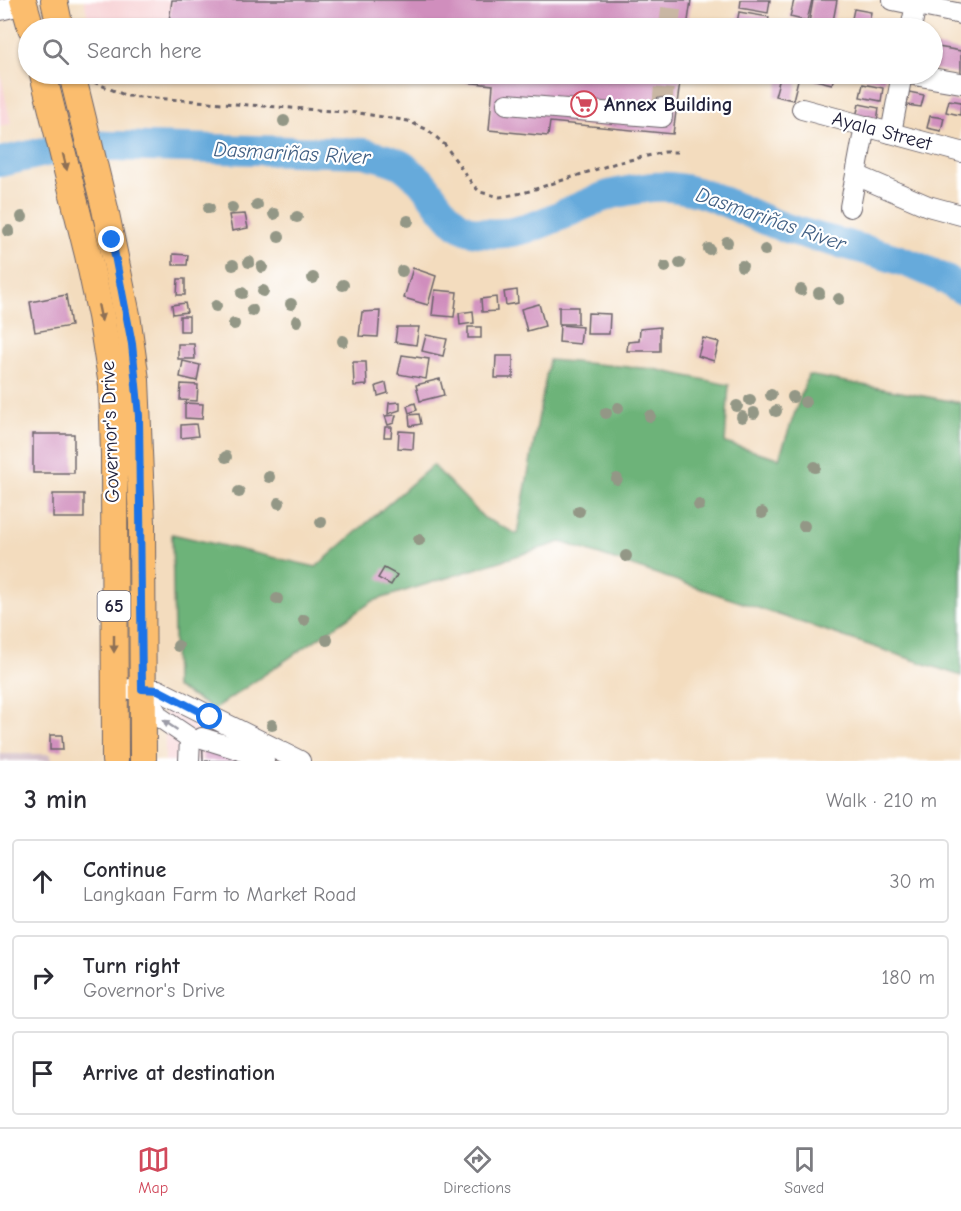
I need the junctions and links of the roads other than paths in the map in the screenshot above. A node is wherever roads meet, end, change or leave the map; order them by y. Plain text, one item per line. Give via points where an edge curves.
1 (54, 0) edge
2 (893, 0) edge
3 (20, 3) edge
4 (916, 5) junction
5 (961, 14) edge
6 (27, 18) edge
7 (58, 18) edge
8 (914, 18) edge
9 (943, 80) edge
10 (961, 83) edge
11 (45, 84) edge
12 (900, 84) edge
13 (81, 85) edge
14 (507, 104) dead end
15 (662, 108) dead end
16 (802, 109) dead end
17 (865, 126) junction
18 (891, 133) junction
19 (961, 152) edge
20 (856, 175) junction
21 (850, 207) dead end
22 (961, 215) edge
23 (114, 688) junction
24 (142, 689) junction
25 (202, 738) dead end
26 (115, 761) edge
27 (143, 761) edge
28 (189, 761) edge
29 (264, 761) edge
30 (300, 761) edge

1 - 7 main road
2 - 4 street
3 - 6 main road
4 - 5 street
4 - 8 street
9 - 10 street
11 -> 23 main road, Governor's Drive / 65 via 101,316 112,385
12 - 18 street
13 - 24 main road, Governor's Drive / 65 via 136,380
14 - 15 street via 662,117
16 - 17 street, Ayala Street
17 - 18 street, Ayala Street
17 - 20 street
18 - 19 street, Ayala Street
20 - 21 street
20 - 22 street via 928,206
23 - 24 street
23 - 26 main road, Governor's Drive / 65
24 - 27 main road, Governor's Drive / 65
28 -> 24 street via 190,738 159,717
24 - 30 street via 158,690
25 - 29 street

